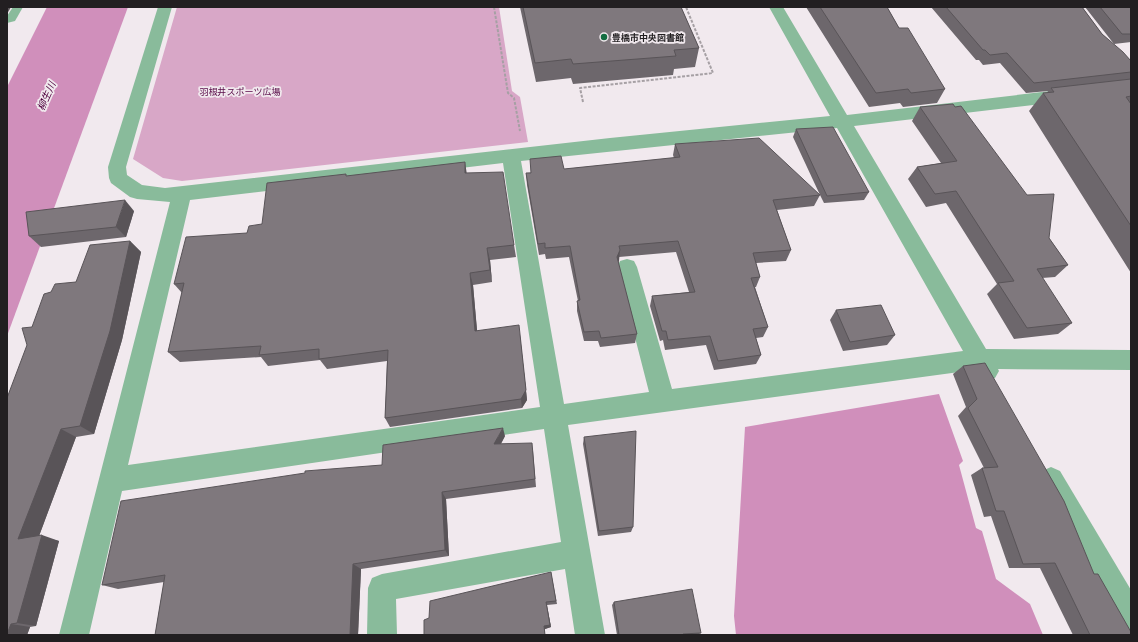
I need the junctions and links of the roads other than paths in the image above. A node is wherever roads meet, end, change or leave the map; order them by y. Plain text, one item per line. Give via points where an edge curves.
1 (18, 7) edge
2 (165, 7) edge
3 (776, 7) edge
4 (7, 20) edge
5 (1084, 93) edge
6 (843, 121) junction
7 (511, 156) junction
8 (182, 194) junction
9 (628, 267) dead end
10 (980, 359) junction
11 (1131, 360) edge
12 (996, 386) edge
13 (663, 402) junction
14 (555, 416) junction
15 (1040, 461) edge
16 (112, 480) junction
17 (576, 553) junction
18 (1131, 617) edge
19 (74, 635) edge
20 (382, 635) edge
21 (590, 635) edge

1 - 4 lane via 11,19
2 - 8 street via 117,167 118,178 137,192
3 - 6 street
5 - 6 street
6 - 7 street
6 - 10 street
7 - 8 street
7 - 14 street
8 - 16 street
9 - 13 street
10 - 11 street
10 - 12 street
10 - 13 street
13 - 14 street
14 - 16 street
14 - 17 street
15 - 18 street
16 - 19 street
17 - 20 street via 382,588
17 - 21 street

